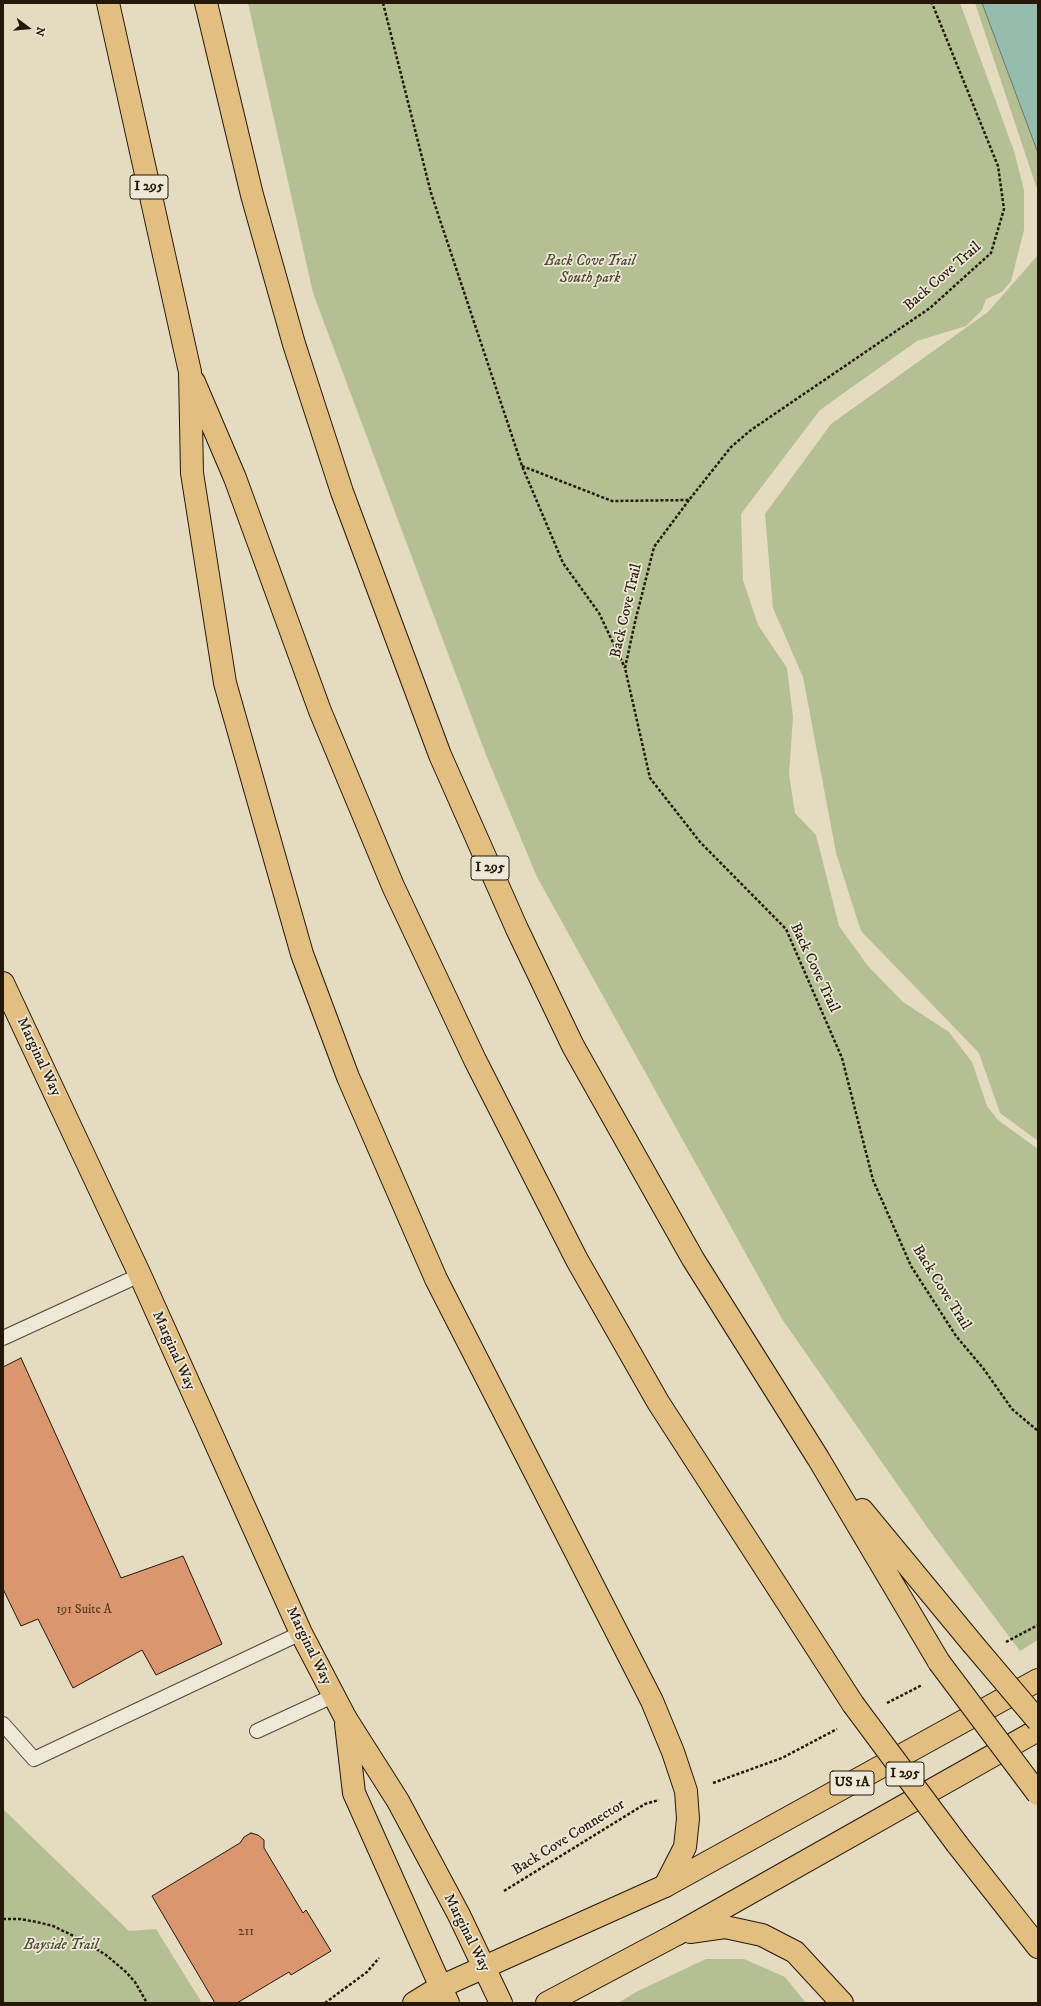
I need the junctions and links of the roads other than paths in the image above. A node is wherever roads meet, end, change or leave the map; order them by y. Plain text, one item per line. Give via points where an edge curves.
1 (108, 3) edge
2 (206, 3) edge
3 (190, 372) junction
4 (3, 983) edge
5 (140, 1275) junction
6 (3, 1338) edge
7 (818, 1458) junction
8 (301, 1633) junction
9 (1038, 1680) edge
10 (333, 1696) junction
11 (346, 1719) junction
12 (1038, 1721) edge
13 (3, 1724) edge
14 (1038, 1730) edge
15 (257, 1731) dead end
16 (1038, 1794) edge
17 (665, 1886) junction
18 (677, 1934) junction
19 (1038, 1947) edge
20 (484, 1967) junction
21 (444, 1995) edge
22 (414, 2003) edge
23 (501, 2003) edge
24 (547, 2003) edge
25 (842, 2003) edge

1 - 3 main road, I 295
2 - 7 main road, I 295 via 252,195 294,344 342,492 440,755 517,929 573,1046 693,1259
3 - 17 main road via 192,473 225,683 302,954 348,1077 436,1279 652,1701 672,1752 686,1791 688,1819 685,1847
3 - 19 main road, I 295, bridge via 235,478 320,711 393,886 475,1060 577,1260 658,1402 853,1704 957,1844
4 - 5 main road, Marginal Way
5 - 6 lane
5 - 8 main road, Marginal Way
7 - 12 main road, bridge
7 - 16 main road, I 295, bridge via 939,1662
8 - 10 main road, Marginal Way
8 - 13 lane via 34,1759
9 - 17 main road, US 1A
10 - 11 main road, Marginal Way
10 - 15 lane
11 - 20 main road, Marginal Way via 398,1801
11 - 21 main road, Marginal Way via 354,1793
14 - 18 main road
17 - 20 main road, US 1A
18 - 24 main road
18 - 25 main road via 725,1927 762,1935 795,1952
20 - 21 main road, US 1A
20 - 23 main road, Marginal Way
21 - 22 main road, US 1A

